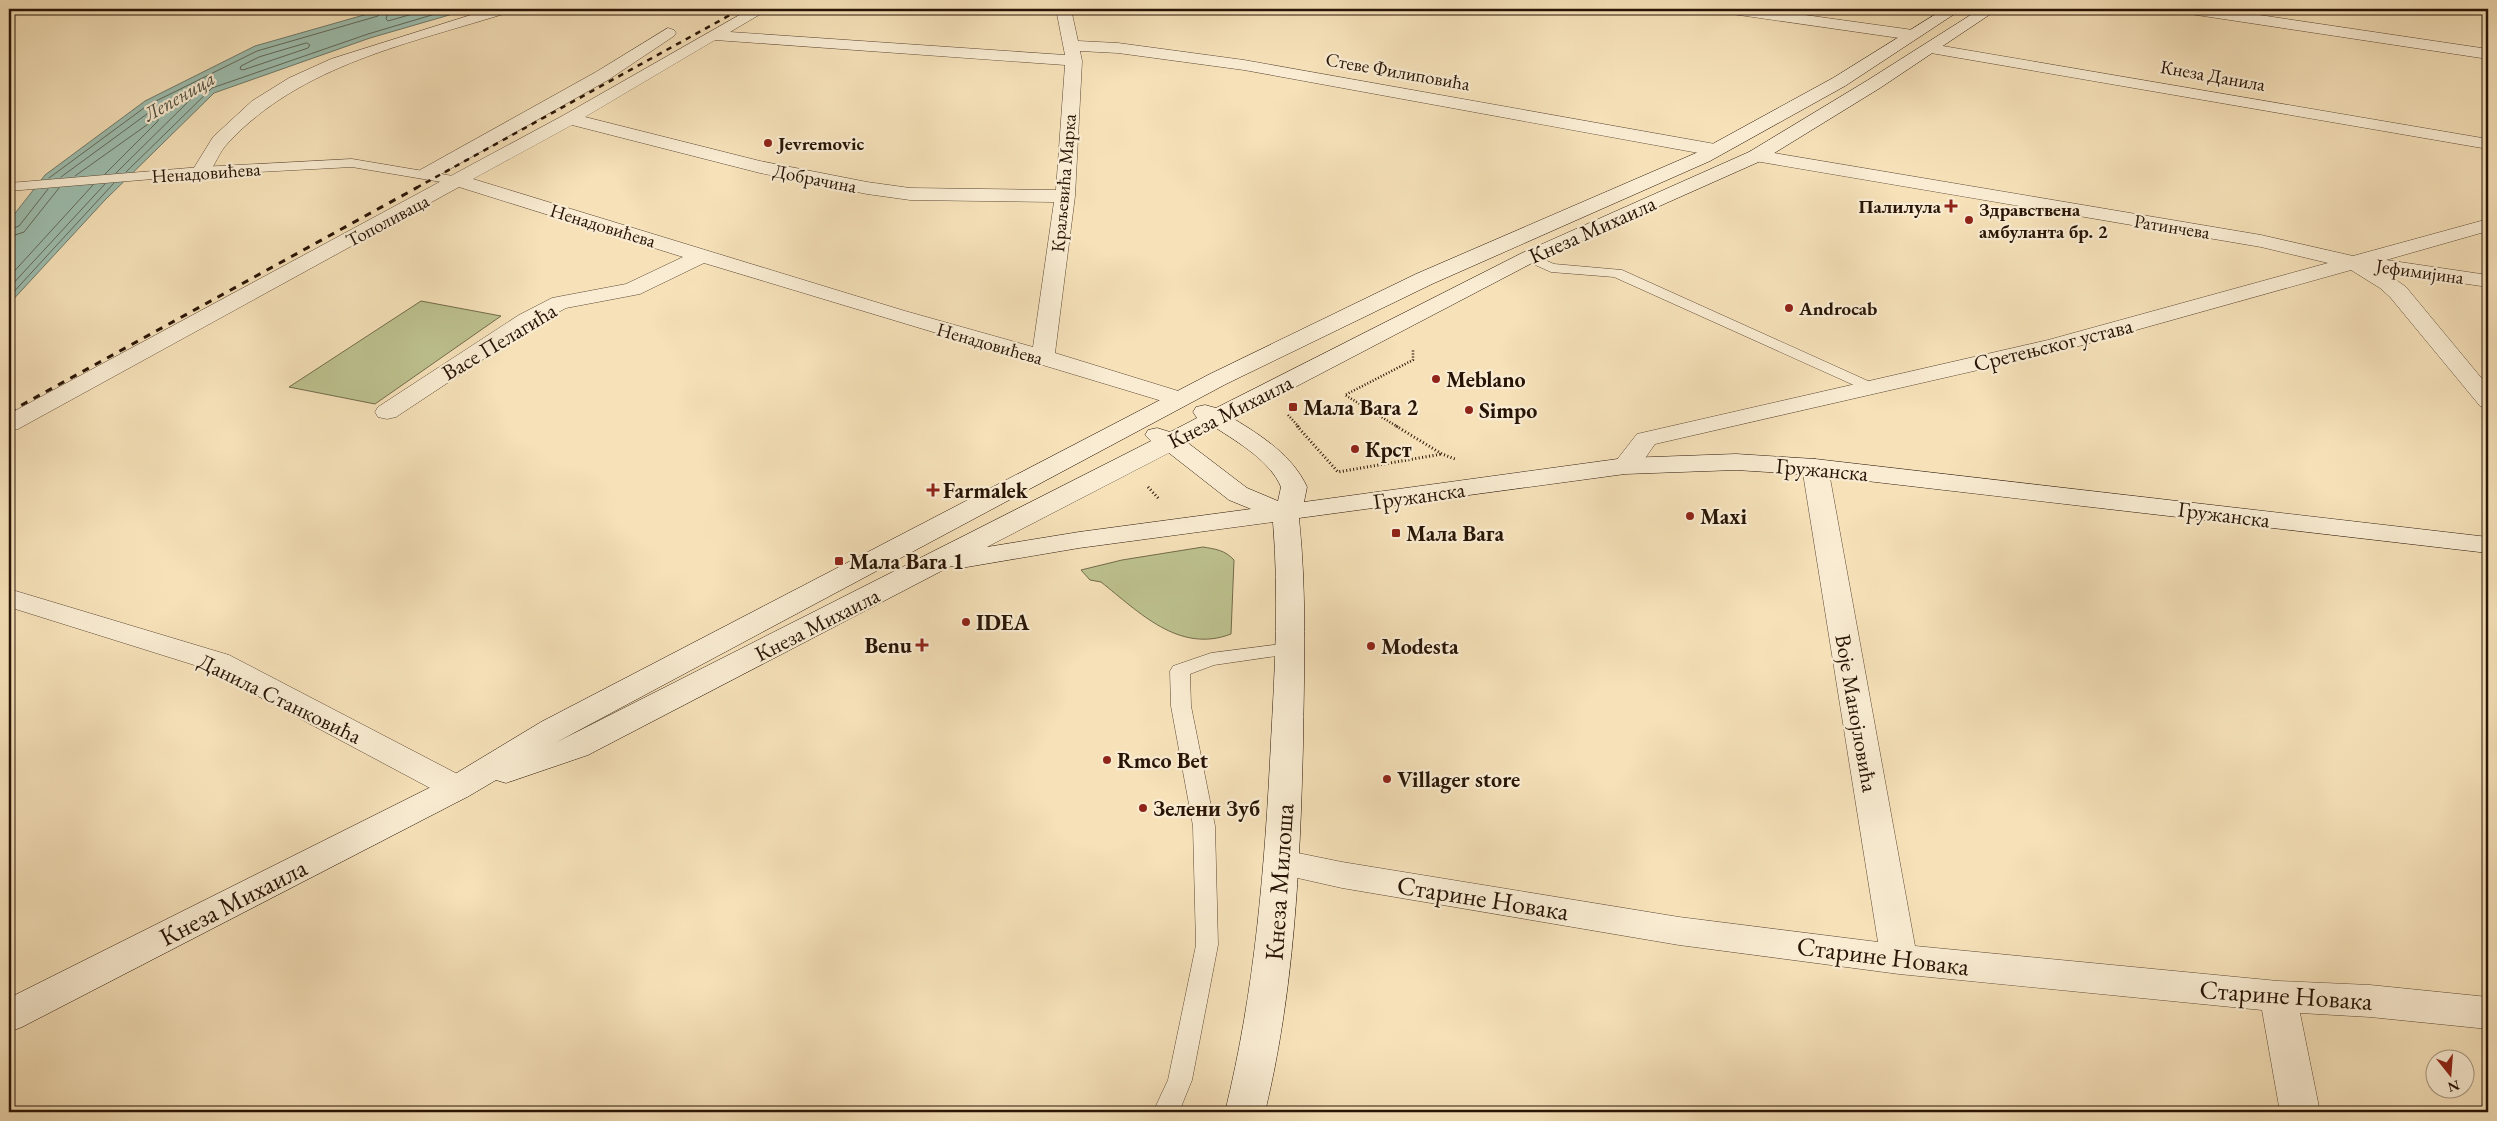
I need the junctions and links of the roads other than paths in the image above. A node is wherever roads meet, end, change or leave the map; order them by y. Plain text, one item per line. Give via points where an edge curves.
1 (505, 9) edge
2 (761, 9) edge
3 (1064, 9) edge
4 (1732, 9) edge
5 (1954, 9) edge
6 (1990, 9) edge
7 (2190, 9) edge
8 (2238, 12) edge
9 (668, 34) dead end
10 (712, 34) junction
11 (1913, 36) junction
12 (1931, 48) junction
13 (1073, 54) junction
14 (2488, 54) edge
15 (570, 119) junction
16 (2488, 144) edge
17 (1715, 150) junction
18 (1756, 156) junction
19 (193, 171) junction
20 (427, 174) junction
21 (459, 181) junction
22 (9, 187) edge
23 (1065, 196) junction
24 (2488, 225) edge
25 (702, 256) junction
26 (1529, 257) junction
27 (2351, 262) junction
28 (2488, 281) edge
29 (1043, 357) junction
30 (1872, 388) junction
31 (1180, 399) junction
32 (2488, 400) edge
33 (387, 412) dead end
34 (1218, 419) junction
35 (1134, 423) junction
36 (9, 424) edge
37 (1171, 442) junction
38 (1626, 466) junction
39 (1815, 467) junction
40 (1285, 513) junction
41 (2488, 545) edge
42 (930, 567) junction
43 (9, 598) edge
44 (1290, 649) junction
45 (457, 788) junction
46 (1283, 863) junction
47 (1899, 959) junction
48 (2278, 996) junction
49 (2488, 1012) edge
50 (9, 1016) edge
51 (1166, 1112) edge
52 (1245, 1112) edge
53 (2300, 1112) edge

1 - 19 street via 337,62 295,82 258,105 219,141
2 - 10 street, Тополиваца
3 - 13 street, Краљевића Марка
4 - 11 street
5 - 11 street, Кнеза Михаила
6 - 12 street, Кнеза Михаила
7 - 8 street
8 - 14 street
9 - 20 street, Тополиваца via 602,76
10 - 13 street, Стеве Филиповића
10 - 15 street, Тополиваца
11 - 17 street, Кнеза Михаила via 1839,82
12 - 16 street, Кнеза Данила
12 - 18 street, Кнеза Михаила
13 - 17 street, Стеве Филиповића via 1118,48 1244,65
13 - 23 street, Краљевића Марка
15 - 21 street, Тополиваца
15 - 23 street, Добрачина via 760,167 867,188 910,194
17 - 31 street, Кнеза Михаила via 1424,279
18 - 26 street, Кнеза Михаила
18 - 27 street, Ратинчева via 2261,241
19 - 20 lane, Ненадовићева via 352,163
19 - 22 lane, Ненадовићева
20 - 21 lane, Ненадовићева
21 - 25 street, Ненадовићева
21 - 36 street, Тополиваца
23 - 29 street, Краљевића Марка
24 - 27 street, Сретењског устава
25 - 29 street, Ненадовићева
25 - 33 street, Васе Пелагића via 632,289 560,303 526,320
26 - 30 lane via 1550,268 1617,273
26 - 34 street, Кнеза Михаила
27 - 28 street, Јефимијина
27 - 30 street, Сретењског устава via 2053,346
27 - 32 street via 2398,292
29 - 31 street, Ненадовићева
30 - 38 street, Сретењског устава via 1646,439
31 - 34 street, Ненадовићева
31 - 35 street, Кнеза Михаила
34 - 37 street, Кнеза Михаила
34 - 40 street via 1269,456 1291,479 1293,496
35 - 37 street
35 - 45 street, Кнеза Михаила via 552,730
37 - 40 street via 1238,494
37 - 42 street, Кнеза Михаила
38 - 39 street, Гружанска via 1736,462
38 - 40 street, Гружанска
39 - 41 street, Гружанска
39 - 47 street, Воје Манојловића
40 - 42 street, Гружанска via 1006,551
40 - 44 street, Кнеза Милоша
42 - 45 street, Кнеза Михаила via 576,747
43 - 45 street, Данила Станковића via 218,662
44 - 46 street, Кнеза Милоша
44 - 51 lane via 1211,659 1180,671 1180,706 1204,826 1207,945 1180,1080
45 - 50 street, Кнеза Михаила
46 - 47 street, Старине Новака via 1679,931
46 - 52 street, Кнеза Милоша via 1266,1021
47 - 48 street, Старине Новака
48 - 49 street, Старине Новака
48 - 53 street

